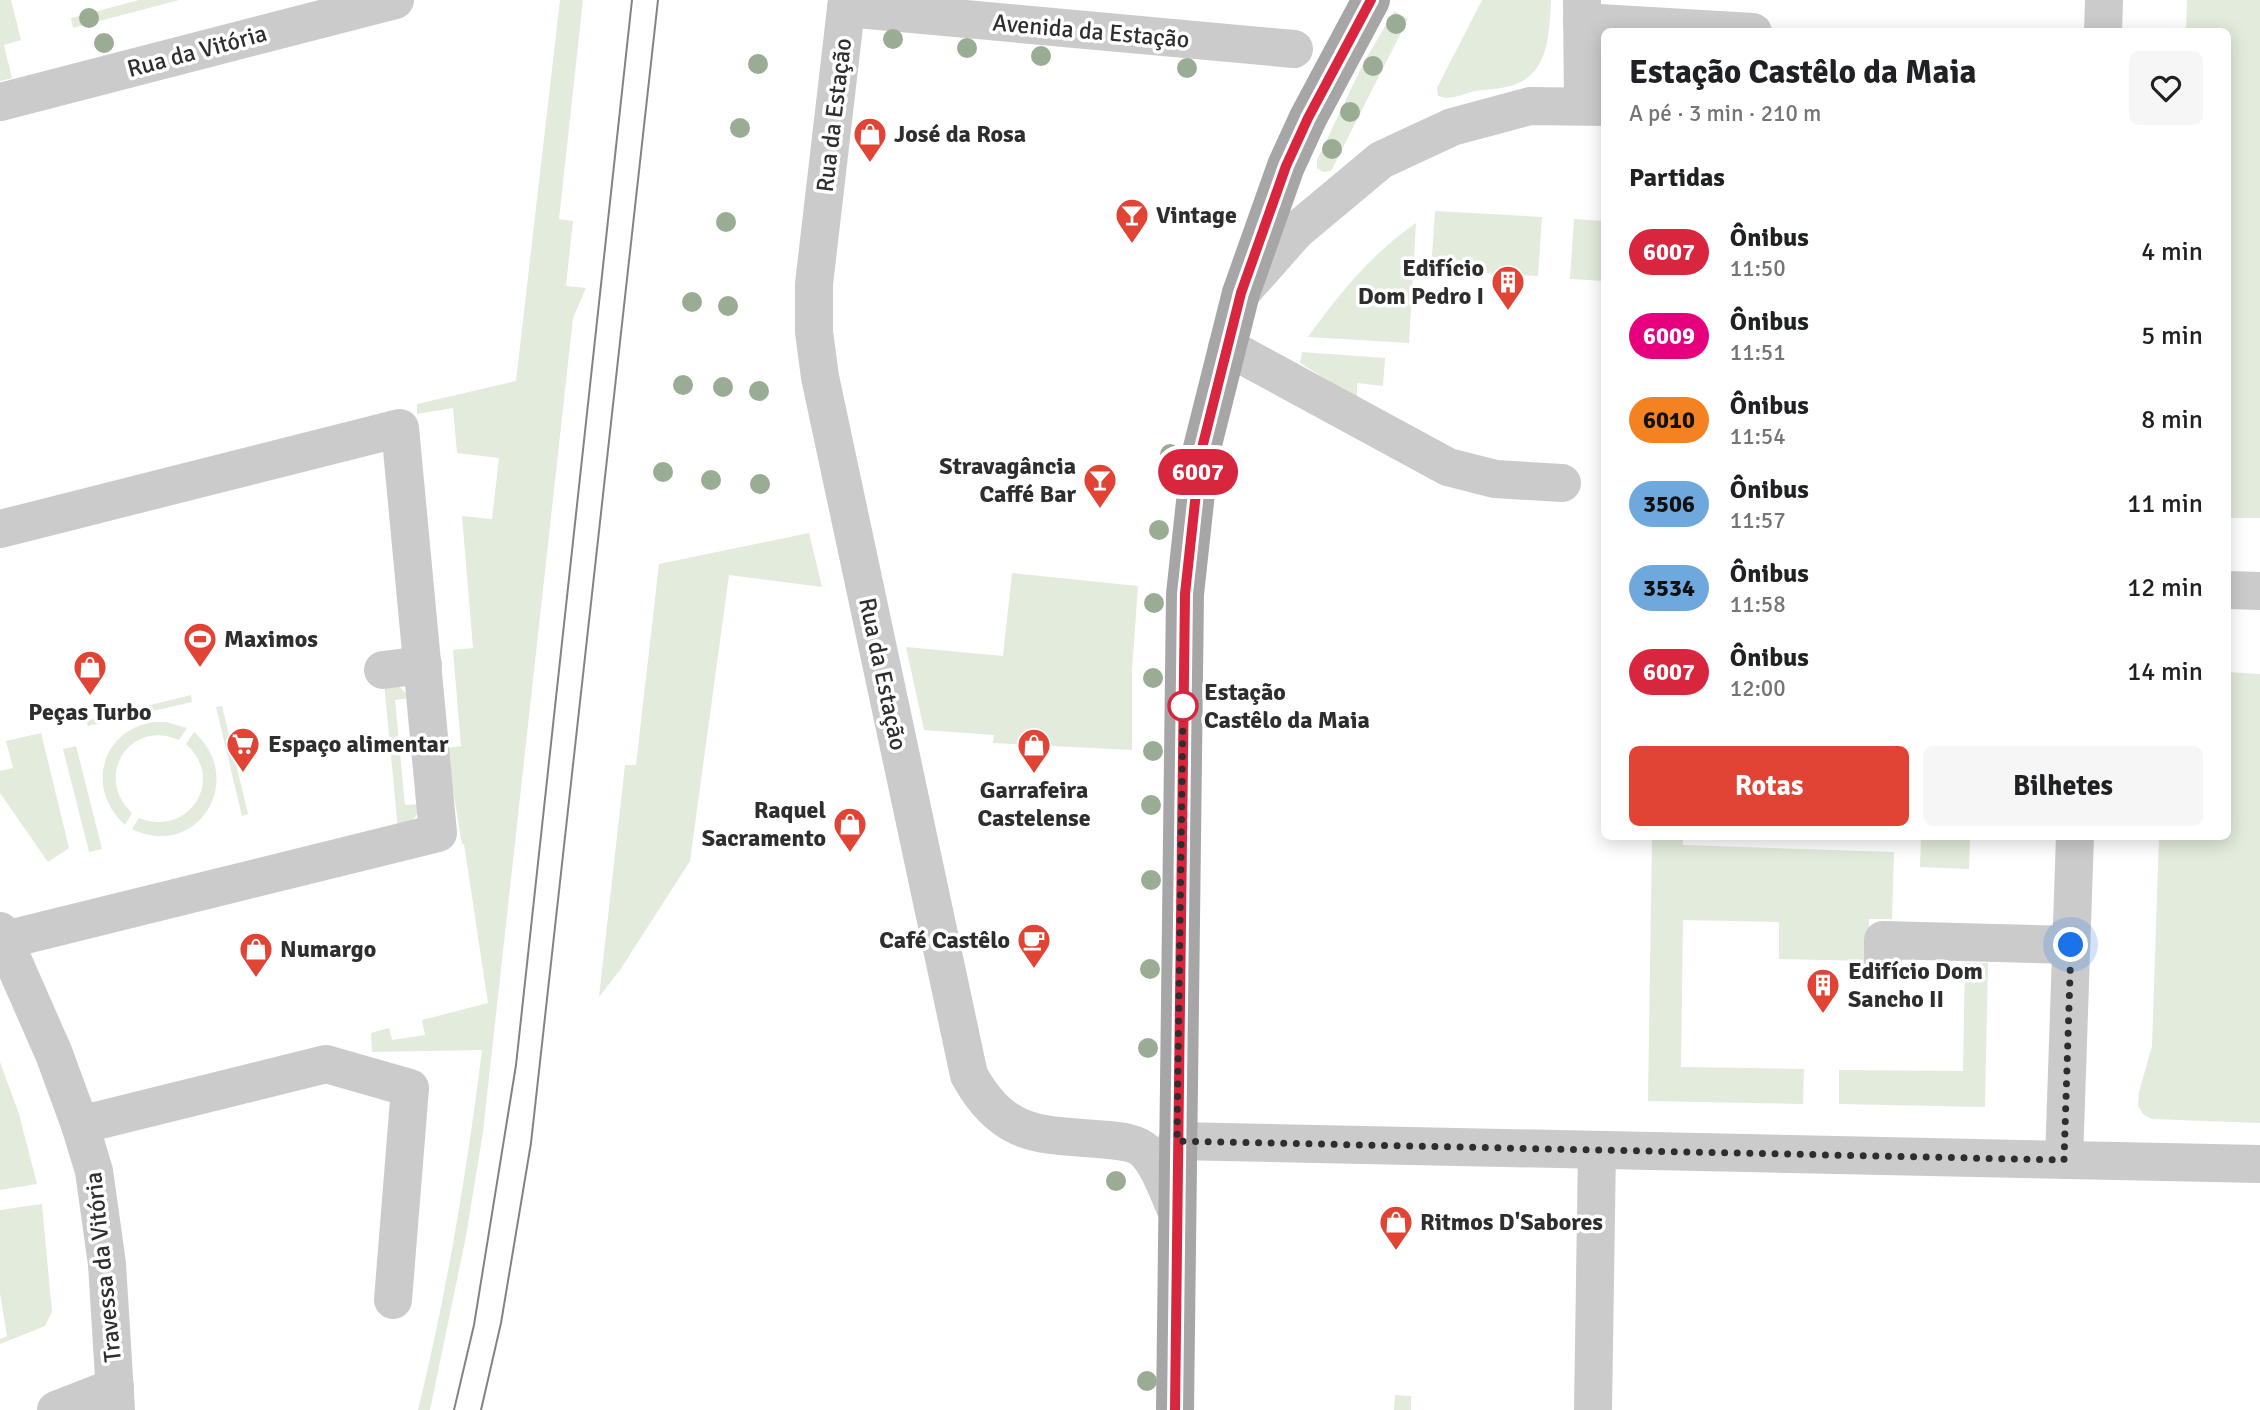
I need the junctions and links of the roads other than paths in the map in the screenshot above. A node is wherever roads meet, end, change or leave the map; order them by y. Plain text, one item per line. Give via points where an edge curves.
1 (395, 0) edge
2 (1371, 0) edge
3 (2104, 0) edge
4 (846, 4) edge
5 (1582, 11) edge
6 (1720, 28) edge
7 (2103, 28) edge
8 (1294, 49) dead end
9 (0, 102) edge
10 (1594, 107) edge
11 (1241, 293) junction
12 (1227, 347) junction
13 (1562, 482) dead end
14 (0, 529) edge
15 (2231, 590) edge
16 (2260, 591) edge
17 (423, 665) junction
18 (383, 670) dead end
19 (2075, 840) edge
20 (3, 935) edge
21 (2071, 945) junction
22 (1883, 961) dead end
23 (80, 1125) junction
24 (1177, 1141) junction
25 (1597, 1150) junction
26 (2064, 1160) junction
27 (2260, 1164) edge
28 (1177, 1212) junction
29 (393, 1300) dead end
30 (115, 1399) edge
31 (56, 1410) edge
32 (1175, 1410) edge
33 (1593, 1410) edge

1 - 9 street, Rua da Vitória
2 - 11 main road via 1286,166
3 - 7 street
4 - 8 street, Avenida da Estação
4 - 28 street, Rua da Estação via 814,284 814,332 822,390 969,1075 992,1110 1028,1131 1122,1141 1144,1149
5 - 6 street
5 - 10 street
10 - 11 street via 1530,106 1452,127 1381,160 1296,232
11 - 12 main road
12 - 13 street via 1448,467 1495,479
12 - 24 main road via 1200,456 1185,594
14 - 17 street via 400,428
15 - 16 street
17 - 18 street
17 - 20 street via 438,834
19 - 21 street
20 - 23 street, Travessa da Vitória
21 - 22 street via 1883,940
21 - 26 street
23 - 29 street via 326,1065 410,1088
23 - 30 street, Travessa da Vitória via 94,1171 107,1264
24 - 25 street
24 - 28 main road
25 - 26 street
25 - 33 street
26 - 27 street
28 - 32 main road
30 - 31 street

